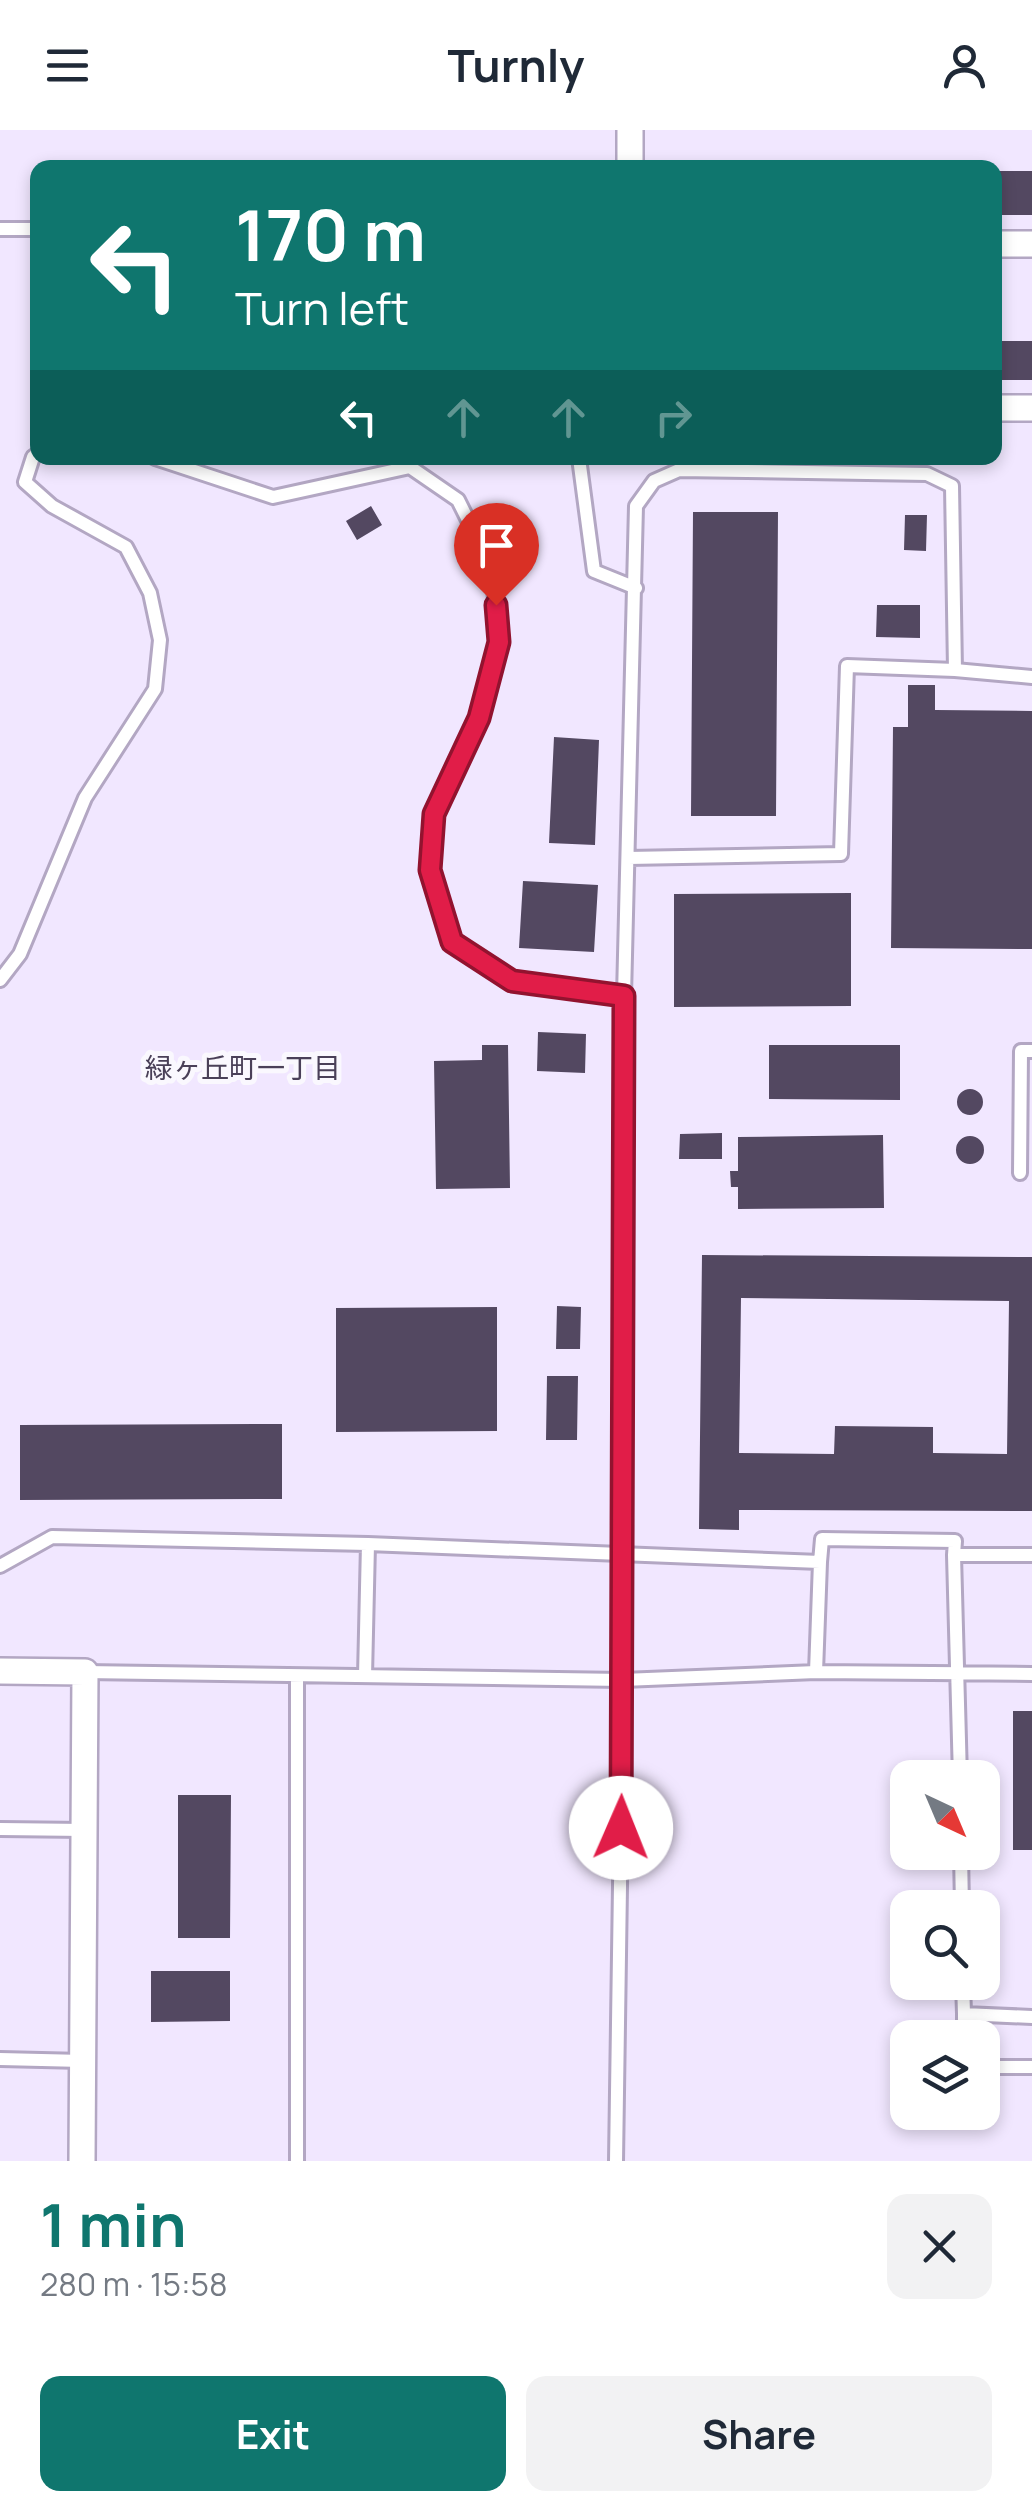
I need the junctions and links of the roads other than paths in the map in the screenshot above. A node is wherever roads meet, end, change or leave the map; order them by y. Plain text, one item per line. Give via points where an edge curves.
1 (630, 130) edge
2 (630, 160) edge
3 (0, 229) edge
4 (30, 229) edge
5 (1002, 244) edge
6 (1032, 244) edge
7 (1002, 408) edge
8 (1032, 408) edge
9 (31, 465) edge
10 (175, 465) edge
11 (580, 465) edge
12 (636, 588) junction
13 (955, 670) junction
14 (1032, 678) edge
15 (628, 858) junction
16 (0, 980) edge
17 (624, 996) junction
18 (1032, 1051) edge
19 (1020, 1173) dead end
20 (368, 1544) junction
21 (954, 1555) junction
22 (1032, 1555) edge
23 (621, 1556) junction
24 (820, 1562) junction
25 (0, 1566) edge
26 (0, 1671) edge
27 (958, 1671) junction
28 (86, 1672) junction
29 (816, 1672) junction
30 (1032, 1674) edge
31 (296, 1676) junction
32 (366, 1676) junction
33 (623, 1680) junction
34 (960, 1760) edge
35 (0, 1829) edge
36 (85, 1830) junction
37 (964, 2000) edge
38 (964, 2014) junction
39 (1032, 2017) edge
40 (964, 2020) edge
41 (0, 2059) edge
42 (83, 2060) junction
43 (1000, 2067) edge
44 (1032, 2067) edge
45 (82, 2161) edge
46 (297, 2161) edge
47 (616, 2161) edge

1 - 2 street
3 - 4 lane
5 - 6 street
7 - 8 street
9 - 16 lane via 26,482 52,506 126,548 150,593 160,640 155,690 86,798 20,954
10 - 17 lane via 273,498 410,467 458,500 492,568 499,642 479,718 434,814 430,870 452,942 512,981
11 - 12 lane via 594,571
12 - 13 lane via 636,506 654,480 680,470 927,474 952,486
12 - 15 lane
13 - 14 lane
13 - 15 lane via 847,666 841,854
15 - 17 lane
17 - 23 lane
18 - 19 lane via 1021,1051
20 - 23 lane
20 - 25 lane via 52,1537
20 - 32 lane
21 - 22 lane
21 - 24 lane via 955,1542 822,1539
21 - 27 lane
23 - 24 lane
23 - 33 lane
24 - 29 lane
26 - 28 street
27 - 29 lane
27 - 30 lane
27 - 34 lane
28 - 31 lane
28 - 36 street
29 - 33 lane
31 - 32 lane
31 - 46 lane
32 - 33 lane
33 - 47 lane
35 - 36 lane
36 - 42 street
37 - 38 lane
38 - 39 lane
38 - 40 lane
41 - 42 lane
42 - 45 street
43 - 44 lane

